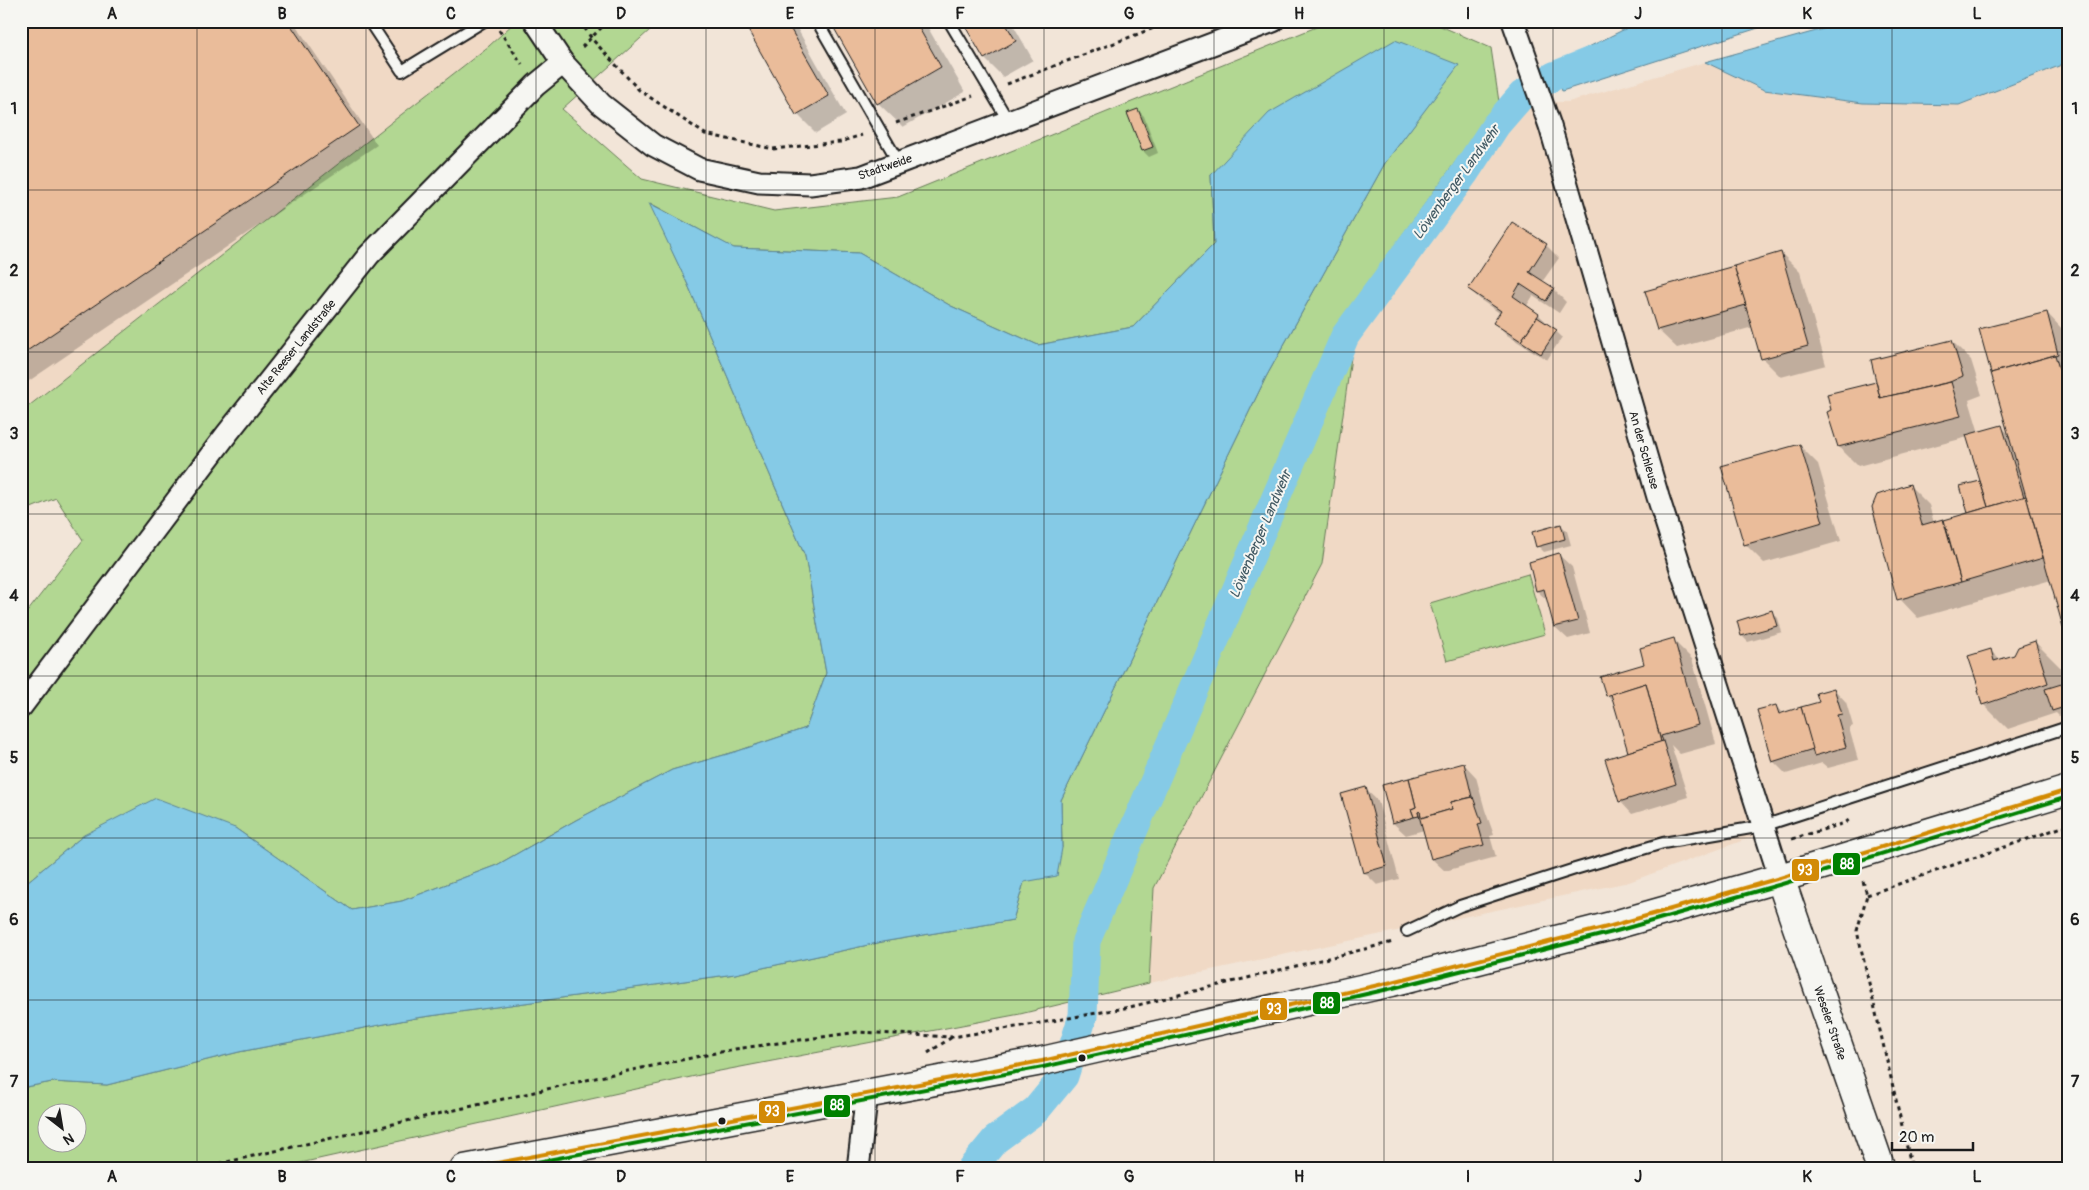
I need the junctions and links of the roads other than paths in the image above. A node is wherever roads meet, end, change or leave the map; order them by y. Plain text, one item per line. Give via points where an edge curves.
1 (369, 21) edge
2 (484, 21) edge
3 (535, 21) edge
4 (817, 21) edge
5 (949, 21) edge
6 (1273, 21) edge
7 (1513, 21) edge
8 (563, 62) junction
9 (1009, 122) junction
10 (899, 163) junction
11 (21, 707) edge
12 (2068, 727) edge
13 (2068, 790) edge
14 (1763, 826) junction
15 (1780, 878) junction
16 (1407, 931) dead end
17 (867, 1092) junction
18 (464, 1169) edge
19 (858, 1169) edge
20 (1880, 1169) edge

1 - 2 lane via 402,71
3 - 8 street, Stadtweide
4 - 10 lane
5 - 9 lane
6 - 9 street, Stadtweide
7 - 14 street, An der Schleuse via 1550,126 1658,496
8 - 10 street, Stadtweide via 601,104 646,139 699,169 759,182 810,184 861,177
8 - 11 street, Alte Reeser Landstraße via 369,255 226,435
9 - 10 street, Stadtweide
12 - 14 lane
13 - 15 main road
14 - 15 street, An der Schleuse
14 - 16 lane via 1663,843 1575,868 1460,906
15 - 17 main road via 1611,926 1411,977 1042,1061
15 - 20 main road, Weseler Straße
17 - 18 main road
17 - 19 street

